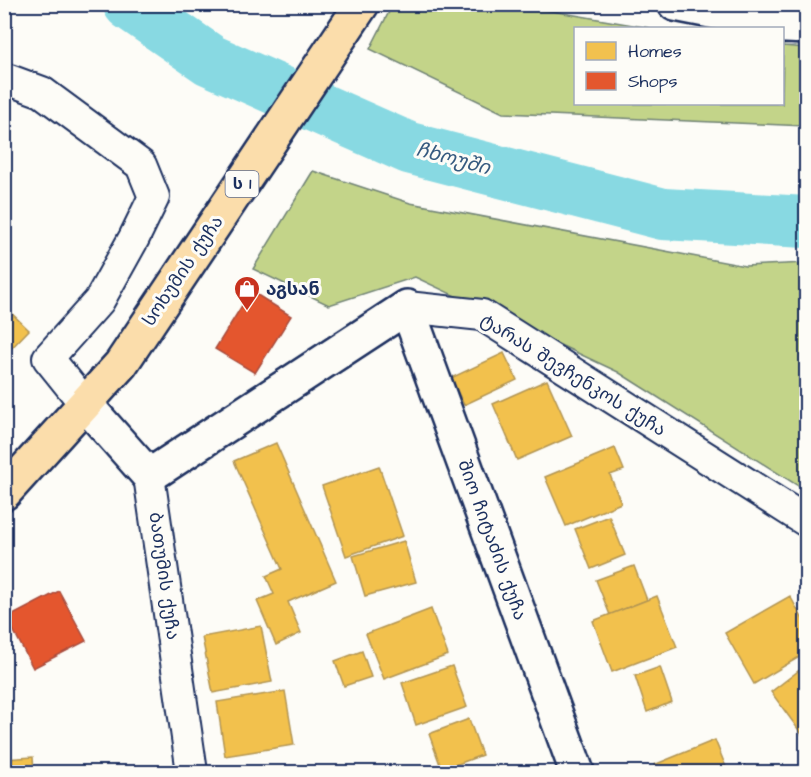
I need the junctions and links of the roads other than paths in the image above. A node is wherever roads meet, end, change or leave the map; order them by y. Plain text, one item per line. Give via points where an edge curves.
1 (362, 4) edge
2 (675, 4) edge
3 (807, 27) edge
4 (4, 78) edge
5 (407, 307) junction
6 (85, 404) junction
7 (149, 476) junction
8 (4, 493) edge
9 (807, 521) edge
10 (192, 772) edge
11 (577, 772) edge

1 - 6 highway, სოხუმის ქუჩა / ს 1 via 121,364
2 - 3 street
4 - 6 street via 42,92 141,165 154,197 99,301 48,358
5 - 7 street
5 - 9 street, ტარას შევჩენკოს ქუჩა via 482,315
5 - 11 street, შიო ჩიტაძის ქუჩა
6 - 7 street
6 - 8 highway, სოხუმის ქუჩა / ს 1
7 - 10 street, ბათუმის ქუჩა

